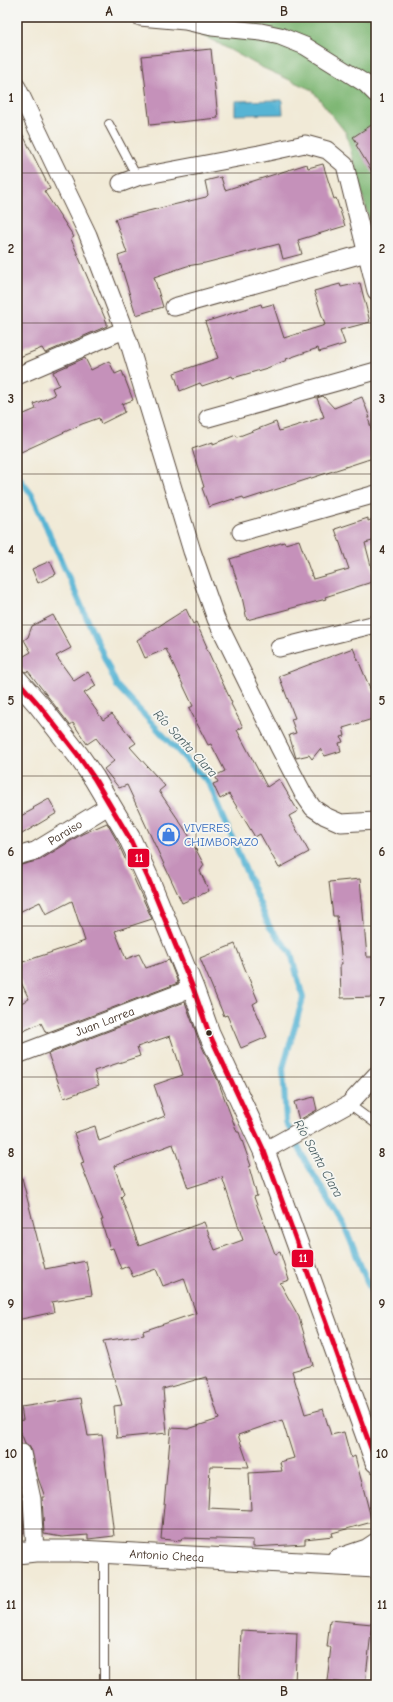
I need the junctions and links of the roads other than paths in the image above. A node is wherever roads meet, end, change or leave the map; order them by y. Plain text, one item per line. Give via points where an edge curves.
1 (140, 17) edge
2 (17, 87) edge
3 (376, 94) edge
4 (109, 124) dead end
5 (137, 177) junction
6 (121, 183) dead end
7 (366, 253) junction
8 (376, 291) edge
9 (174, 307) dead end
10 (124, 330) junction
11 (376, 371) edge
12 (17, 376) edge
13 (208, 418) dead end
14 (376, 494) edge
15 (241, 532) dead end
16 (376, 624) edge
17 (279, 648) dead end
18 (17, 680) edge
19 (110, 805) junction
20 (376, 821) edge
21 (17, 856) edge
22 (193, 988) junction
23 (17, 1056) edge
24 (376, 1075) edge
25 (349, 1104) junction
26 (376, 1124) edge
27 (264, 1151) junction
28 (22, 1453) dead end
29 (376, 1462) edge
30 (376, 1544) edge
31 (26, 1552) edge
32 (104, 1552) junction
33 (316, 1564) junction
34 (376, 1567) edge
35 (104, 1685) edge

1 - 3 street via 280,36 305,46 366,84
2 - 10 street via 88,234
4 - 5 lane
5 - 6 street
5 - 7 street via 305,144 327,150 345,165
7 - 8 street
7 - 9 street
10 - 12 street
10 - 20 street via 192,551 216,619 279,747 313,808 341,823
11 - 13 street
14 - 15 street
16 - 17 street
18 - 19 street via 78,755
19 - 21 street, Paraiso via 35,851
19 - 22 street via 129,837 148,878
22 - 23 street, Juan Larrea
22 - 27 street via 209,1033
24 - 25 street
25 - 26 lane
25 - 27 street
27 - 29 street
28 - 31 street via 32,1499
30 - 33 street via 347,1557
31 - 32 street, Antonio Checa
32 - 33 street, Antonio Checa
32 - 35 lane
33 - 34 street, Antonio Checa

